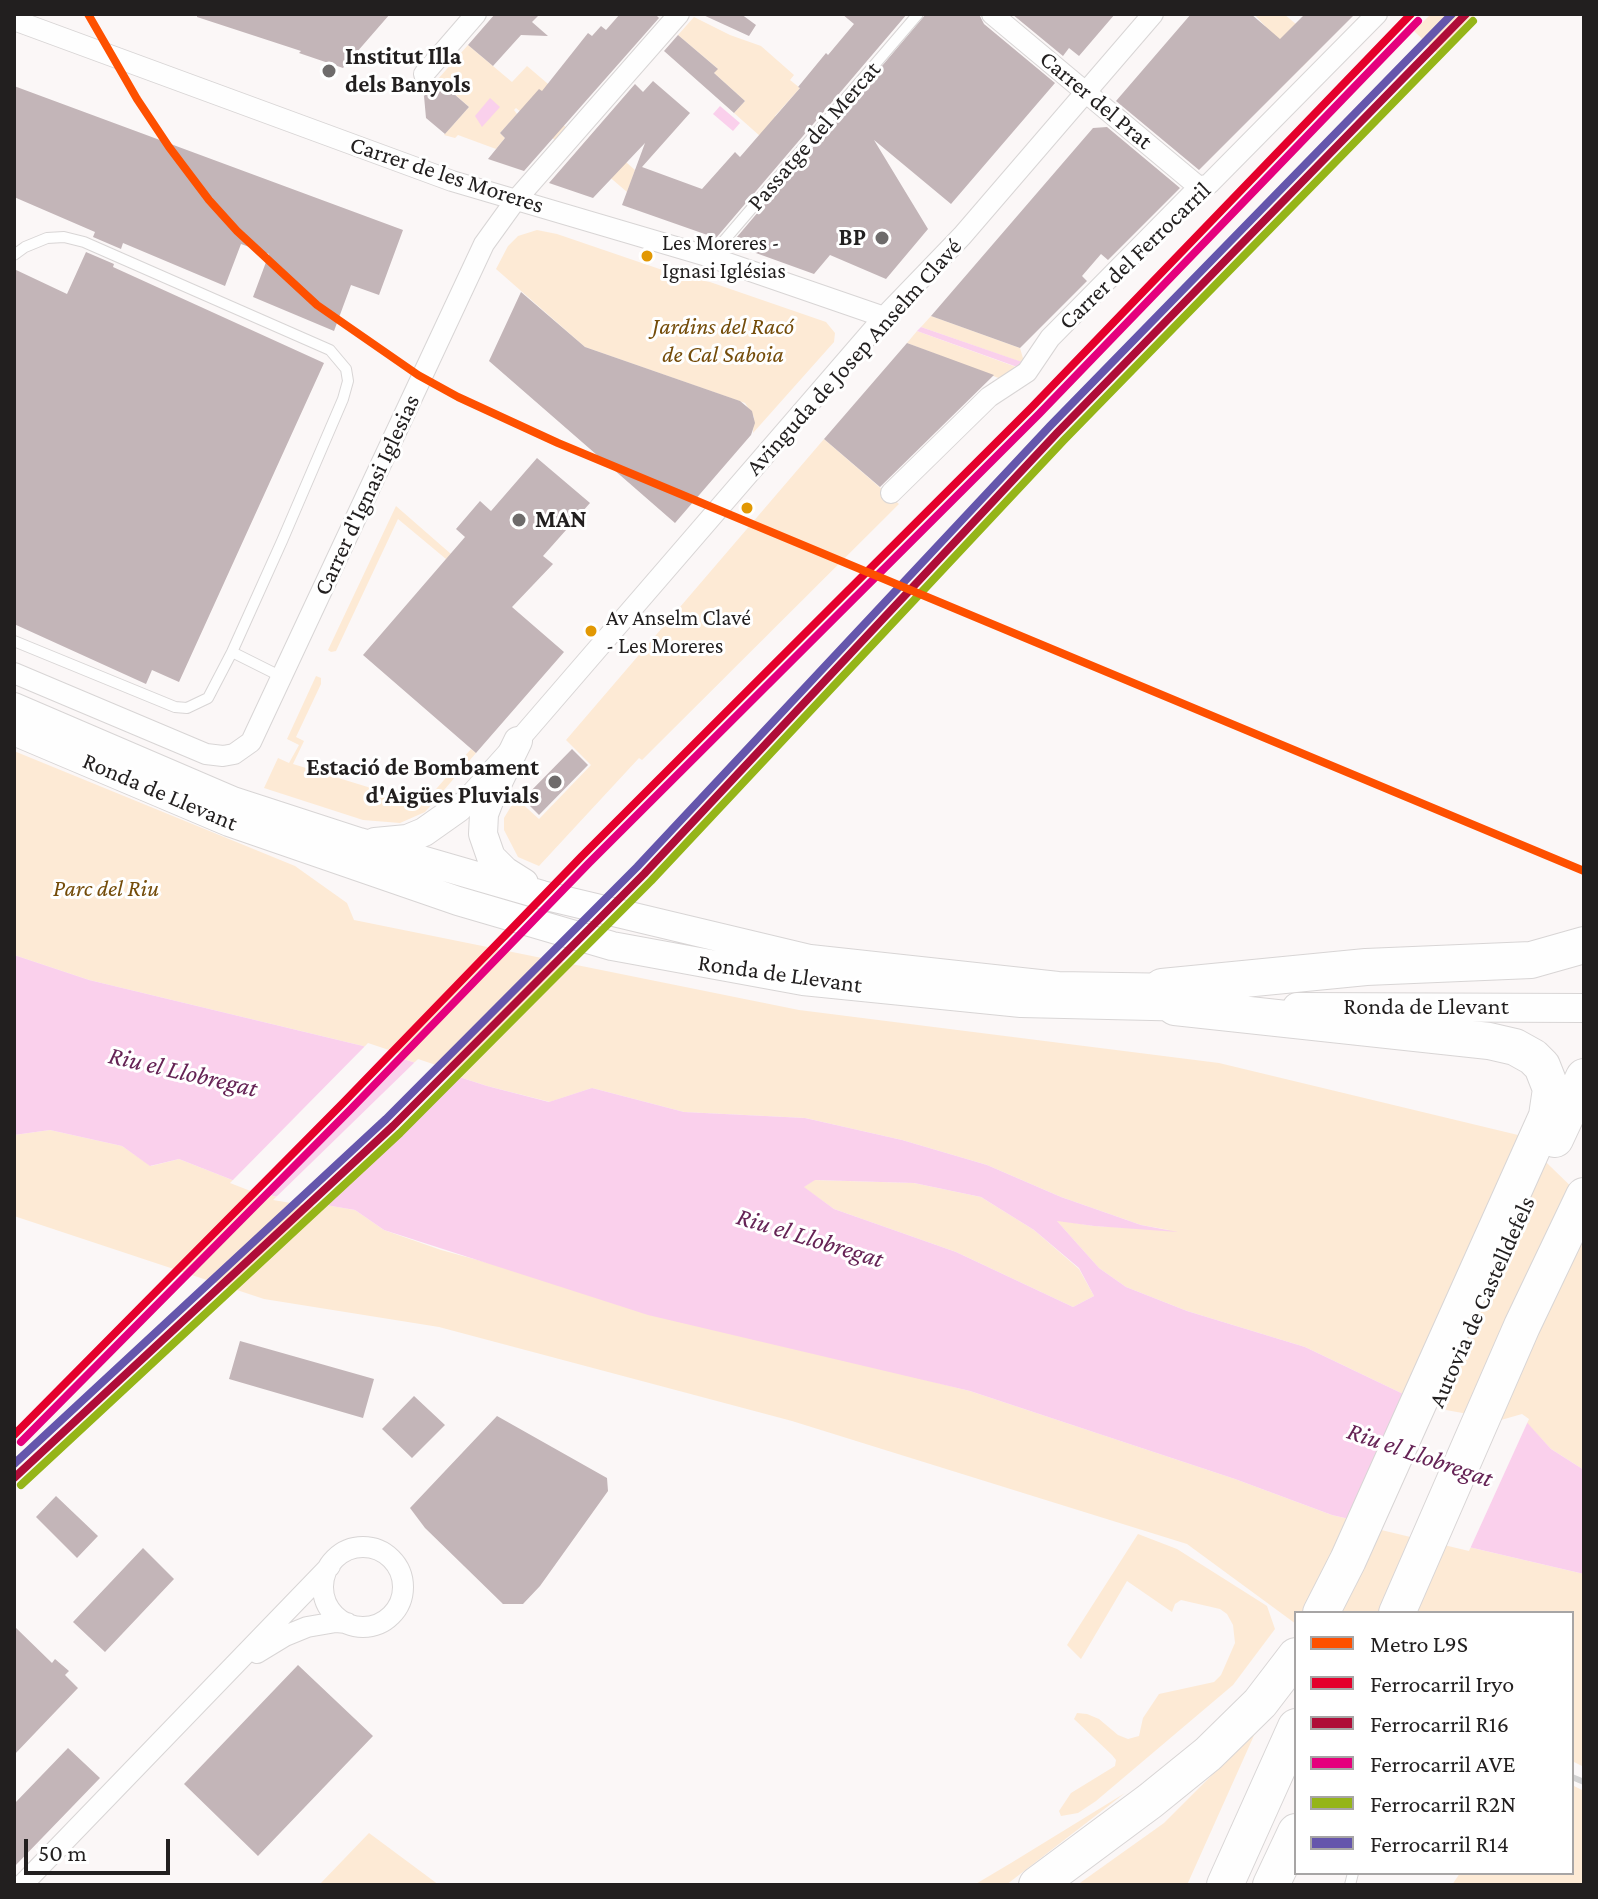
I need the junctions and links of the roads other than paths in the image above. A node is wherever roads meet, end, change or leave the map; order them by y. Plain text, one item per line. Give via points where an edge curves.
1 (476, 14) edge
2 (679, 14) edge
3 (918, 14) edge
4 (992, 14) edge
5 (1153, 14) edge
6 (1377, 14) edge
7 (14, 20) edge
8 (424, 74) dead end
9 (1086, 92) junction
10 (1199, 187) junction
11 (515, 201) junction
12 (14, 255) edge
13 (710, 257) junction
14 (884, 317) junction
15 (891, 493) dead end
16 (14, 641) edge
17 (232, 652) junction
18 (14, 673) edge
19 (282, 677) junction
20 (14, 696) edge
21 (14, 707) edge
22 (14, 731) edge
23 (79, 735) junction
24 (518, 741) junction
25 (458, 808) junction
26 (359, 842) junction
27 (441, 866) junction
28 (542, 895) junction
29 (458, 901) junction
30 (1584, 945) edge
31 (1584, 995) edge
32 (1169, 997) junction
33 (1584, 1008) edge
34 (1584, 1077) edge
35 (1554, 1120) junction
36 (1584, 1196) edge
37 (1380, 1541) junction
38 (330, 1566) junction
39 (1322, 1611) edge
40 (1331, 1611) edge
41 (1348, 1611) edge
42 (1398, 1611) edge
43 (347, 1623) junction
44 (1294, 1659) edge
45 (205, 1696) junction
46 (1294, 1731) edge
47 (1294, 1836) edge
48 (22, 1885) edge
49 (1037, 1885) edge
50 (1225, 1885) edge
51 (1271, 1885) edge

1 - 8 street
2 - 11 street, Carrer d'Ignasi Iglesias
3 - 13 lane, Passatge del Mercat
4 - 9 street, Carrer del Prat
5 - 9 street, Avinguda de Josep Anselm Clavé
6 - 10 street, Carrer del Ferrocarril via 1209,184
7 - 11 street, Carrer de les Moreres
9 - 10 street, Carrer del Prat
9 - 14 street, Avinguda de Josep Anselm Clavé
10 - 15 street, Carrer del Ferrocarril via 1050,338 1027,372 989,397
11 - 13 street, Carrer de les Moreres
11 - 19 street, Carrer d'Ignasi Iglesias via 484,244
12 - 17 lane via 47,238 84,242 330,350 346,369 343,399
13 - 14 street, Carrer de les Moreres
14 - 24 street, Avinguda de Josep Anselm Clavé
16 - 17 lane via 142,695 187,708 208,698
17 - 19 lane
18 - 19 street, Carrer d'Ignasi Iglesias via 214,756 234,754 251,742
20 - 23 main road
21 - 23 main road, Ronda de Llevant
22 - 29 main road, Ronda de Llevant via 229,822
23 - 26 main road, Ronda de Llevant via 233,801
24 - 25 street, Avinguda de Josep Anselm Clavé
24 - 28 main road via 484,814 483,834 496,863
25 - 26 main road via 407,839
25 - 27 main road via 440,847
26 - 27 main road, Ronda de Llevant
27 - 28 main road, Ronda de Llevant
27 - 29 main road
28 - 32 main road, Ronda de Llevant via 810,959
29 - 32 main road, Ronda de Llevant via 612,946 803,981 1021,1003
30 - 32 highway via 1531,960 1366,967
31 - 32 main road, Ronda de Llevant
32 - 33 main road, Ronda de Llevant
32 - 35 highway via 1515,1047 1542,1066
34 - 35 highway
35 - 37 highway, Autovia de Castelldefels
35 - 39 highway
36 - 42 highway, Autovia de Castelldefels
37 - 40 highway
37 - 41 highway, Autovia de Castelldefels
38 - 43 street via 325,1598
38 - 43 street via 344,1552 371,1547 389,1556 401,1572 403,1593 391,1615 374,1625
38 - 45 street
43 - 45 street via 322,1623 285,1636
44 - 49 highway via 1260,1703 1208,1754
45 - 48 street
46 - 50 highway
47 - 51 highway

